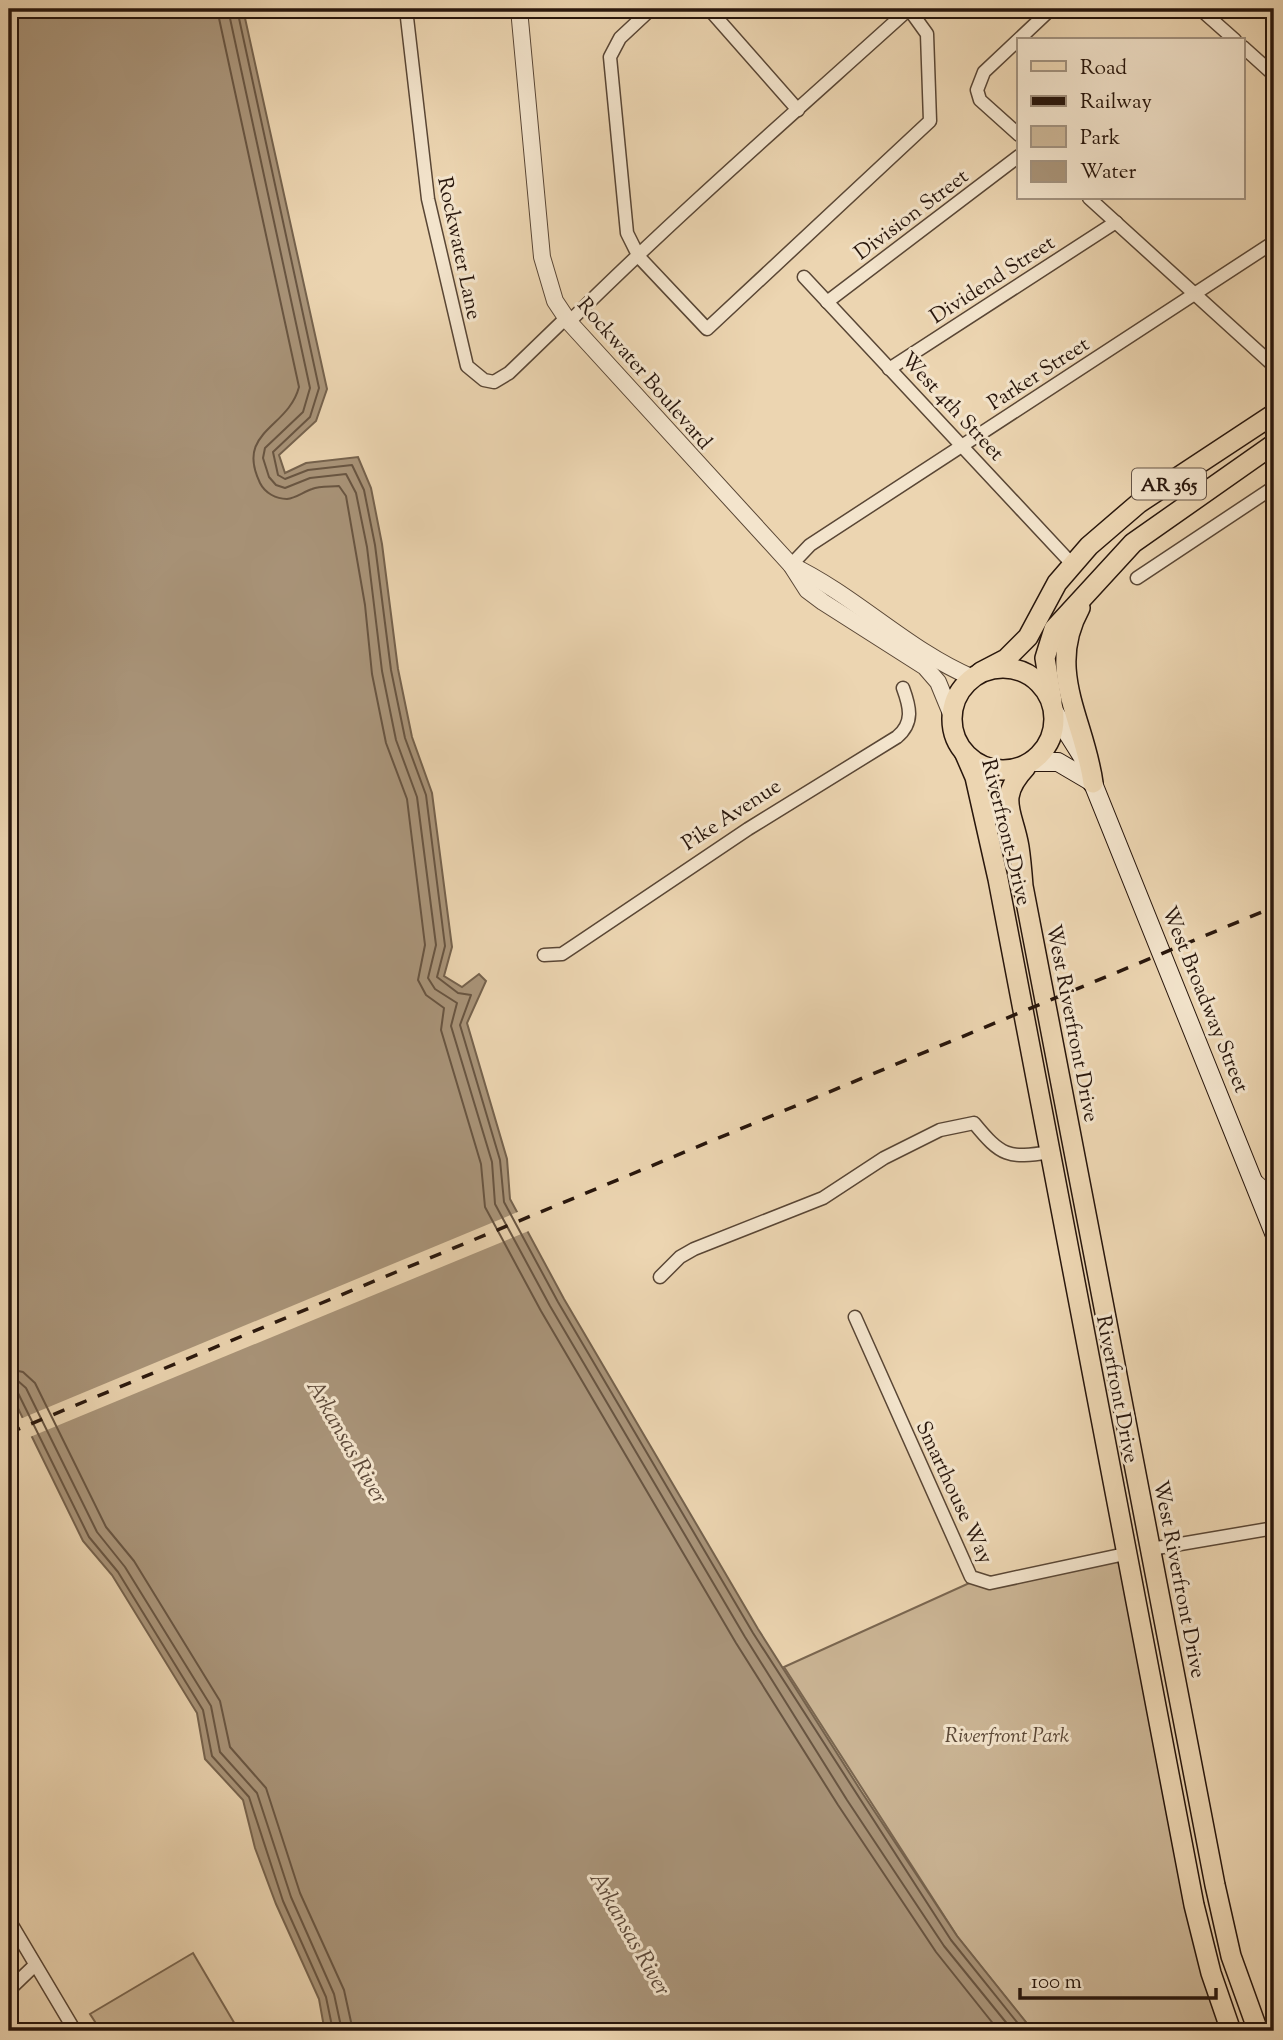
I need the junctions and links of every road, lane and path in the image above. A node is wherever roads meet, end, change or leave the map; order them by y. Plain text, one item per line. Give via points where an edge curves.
1 (406, 9) edge
2 (519, 9) edge
3 (651, 9) edge
4 (709, 9) edge
5 (1051, 9) edge
6 (1200, 9) edge
7 (1021, 38) edge
8 (1233, 38) edge
9 (1017, 42) edge
10 (1244, 48) edge
11 (1274, 75) edge
12 (798, 110) junction
13 (1017, 133) edge
14 (1017, 158) edge
15 (1090, 200) edge
16 (1116, 222) junction
17 (1274, 242) edge
18 (639, 257) junction
19 (804, 277) dead end
20 (1195, 294) junction
21 (827, 302) junction
22 (568, 320) junction
23 (1274, 366) edge
24 (890, 369) junction
25 (1274, 414) edge
26 (1274, 444) edge
27 (962, 446) junction
28 (1274, 487) edge
29 (1072, 564) junction
30 (791, 565) junction
31 (1137, 578) dead end
32 (1089, 592) junction
33 (977, 675) junction
34 (903, 688) dead end
35 (1053, 707) junction
36 (952, 716) junction
37 (965, 754) junction
38 (1030, 764) junction
39 (1093, 783) junction
40 (544, 955) dead end
41 (1050, 1152) junction
42 (1256, 1183) junction
43 (1274, 1199) edge
44 (1274, 1233) edge
45 (660, 1277) dead end
46 (855, 1317) dead end
47 (1274, 1528) edge
48 (1151, 1549) junction
49 (1125, 1554) junction
50 (9, 1920) edge
51 (35, 1965) junction
52 (9, 1990) edge
53 (75, 2031) edge
54 (1231, 2031) edge
55 (1258, 2031) edge

1 - 22 street, Rockwater Lane via 428,199 467,366 494,382
2 - 22 street, Rockwater Boulevard via 542,257 548,284
3 - 18 street via 620,37 610,57 627,233
4 - 12 street
5 - 7 street
6 - 8 street
9 - 13 street via 984,72 977,90 980,100
10 - 11 street
12 - 18 street
12 - 18 street via 909,9 927,34 930,121 707,329
14 - 21 street, Division Street
15 - 16 street
16 - 20 street
16 - 24 street, Dividend Street
17 - 20 street, Parker Street
18 - 22 street
19 - 21 street, West 4th Street
20 - 23 street
20 - 27 street, Parker Street
21 - 24 street, West 4th Street
22 - 30 street, Rockwater Boulevard
24 - 27 street, West 4th Street
25 - 29 main road, AR 365 via 1139,503
26 - 32 main road, AR 365 via 1155,524
27 - 29 street, West 4th Street
27 - 30 street, Parker Street via 810,545
28 - 31 street
29 - 33 main road, AR 365 via 1028,637 1006,659
30 - 33 street, Rockwater Boulevard via 943,664
30 - 36 street, Rockwater Boulevard via 807,590 925,667 942,689
32 - 35 main road via 1054,629 1048,642 1045,670
32 - 39 main road, AR 365 via 1070,628 1066,666 1070,701 1090,754
33 - 35 main road via 1003,668 1026,673 1037,680
33 - 36 main road, AR 365 via 960,693
34 - 40 street, Pike Avenue via 911,713 897,737 748,829 562,954
35 - 38 main road via 1051,737
35 - 39 main road, West Broadway Street
36 - 37 main road via 952,731
37 - 38 main road via 999,771
37 - 41 main road, Riverfront Drive via 975,777 998,879
38 - 39 main road via 1058,762
38 - 48 main road, West Riverfront Drive via 1011,786 1007,803 1019,846
39 - 42 main road, West Broadway Street / AR 365
41 - 45 street via 1023,1157 1002,1153 974,1124 940,1130 884,1158 823,1198 694,1249
41 - 49 main road, Riverfront Drive
42 - 43 street
42 - 44 main road, West Broadway Street / AR 365
46 - 49 street, Smarthouse Way via 971,1577 990,1583
47 - 48 street
48 - 49 main road
48 - 55 main road, West Riverfront Drive via 1222,1921
49 - 54 main road, Riverfront Drive via 1194,1905
50 - 51 street
51 - 52 street
51 - 53 street

